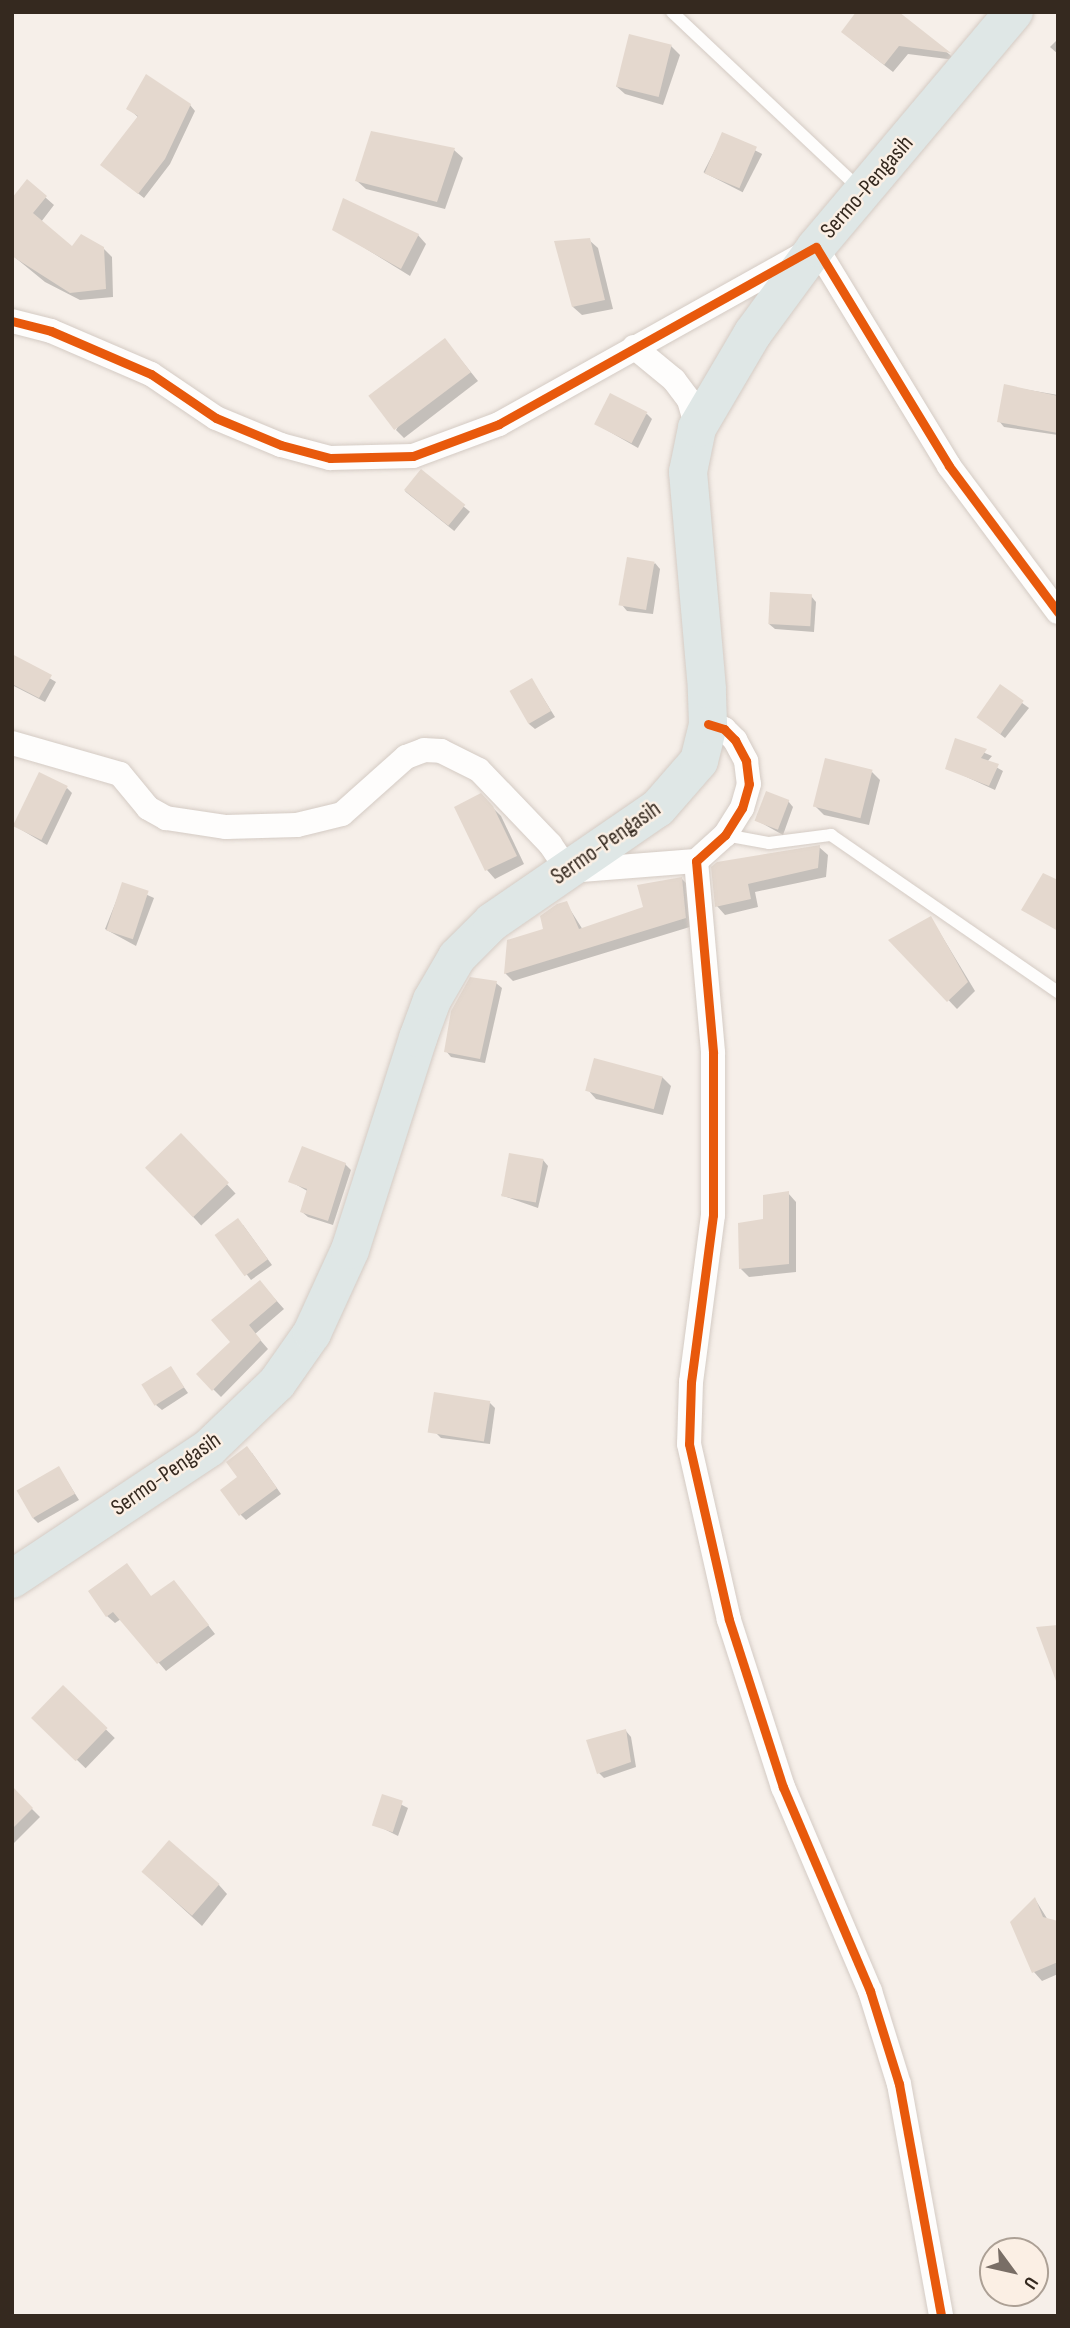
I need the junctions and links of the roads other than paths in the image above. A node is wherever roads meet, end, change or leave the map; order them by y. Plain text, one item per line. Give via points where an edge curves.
1 (672, 12) edge
2 (1014, 12) edge
3 (863, 192) junction
4 (816, 247) junction
5 (12, 321) edge
6 (634, 347) junction
7 (697, 428) junction
8 (1058, 612) edge
9 (708, 724) junction
10 (12, 743) edge
11 (725, 835) junction
12 (696, 861) junction
13 (568, 871) junction
14 (1058, 992) edge
15 (12, 1579) edge
16 (941, 2316) edge

1 - 3 lane
2 - 3 main road, Sermo-Pengasih
3 - 4 main road, Sermo-Pengasih
4 - 6 street
4 - 7 main road, Sermo-Pengasih via 753,333
4 - 8 street via 949,466
5 - 6 street via 51,331 151,374 216,418 281,445 330,458 413,456 448,446 559,393
6 - 7 street via 674,380 689,400
7 - 9 main road, Sermo-Pengasih via 688,472 689,514
9 - 11 street via 724,729 736,740 746,761 749,784 742,808
9 - 13 main road, Sermo-Pengasih via 699,761 682,784 659,808
10 - 13 street via 120,774 148,808 166,818 226,827 298,825 342,814 406,757 424,750 441,751 478,771 550,844
11 - 12 street
11 - 14 lane via 769,843 831,835
12 - 13 street
12 - 16 street via 713,1053 713,1214 691,1382 689,1444 729,1620 783,1787 870,1991 900,2084
13 - 15 main road, Sermo-Pengasih via 492,922 457,957 432,1000 350,1250 312,1333 277,1383 209,1448

